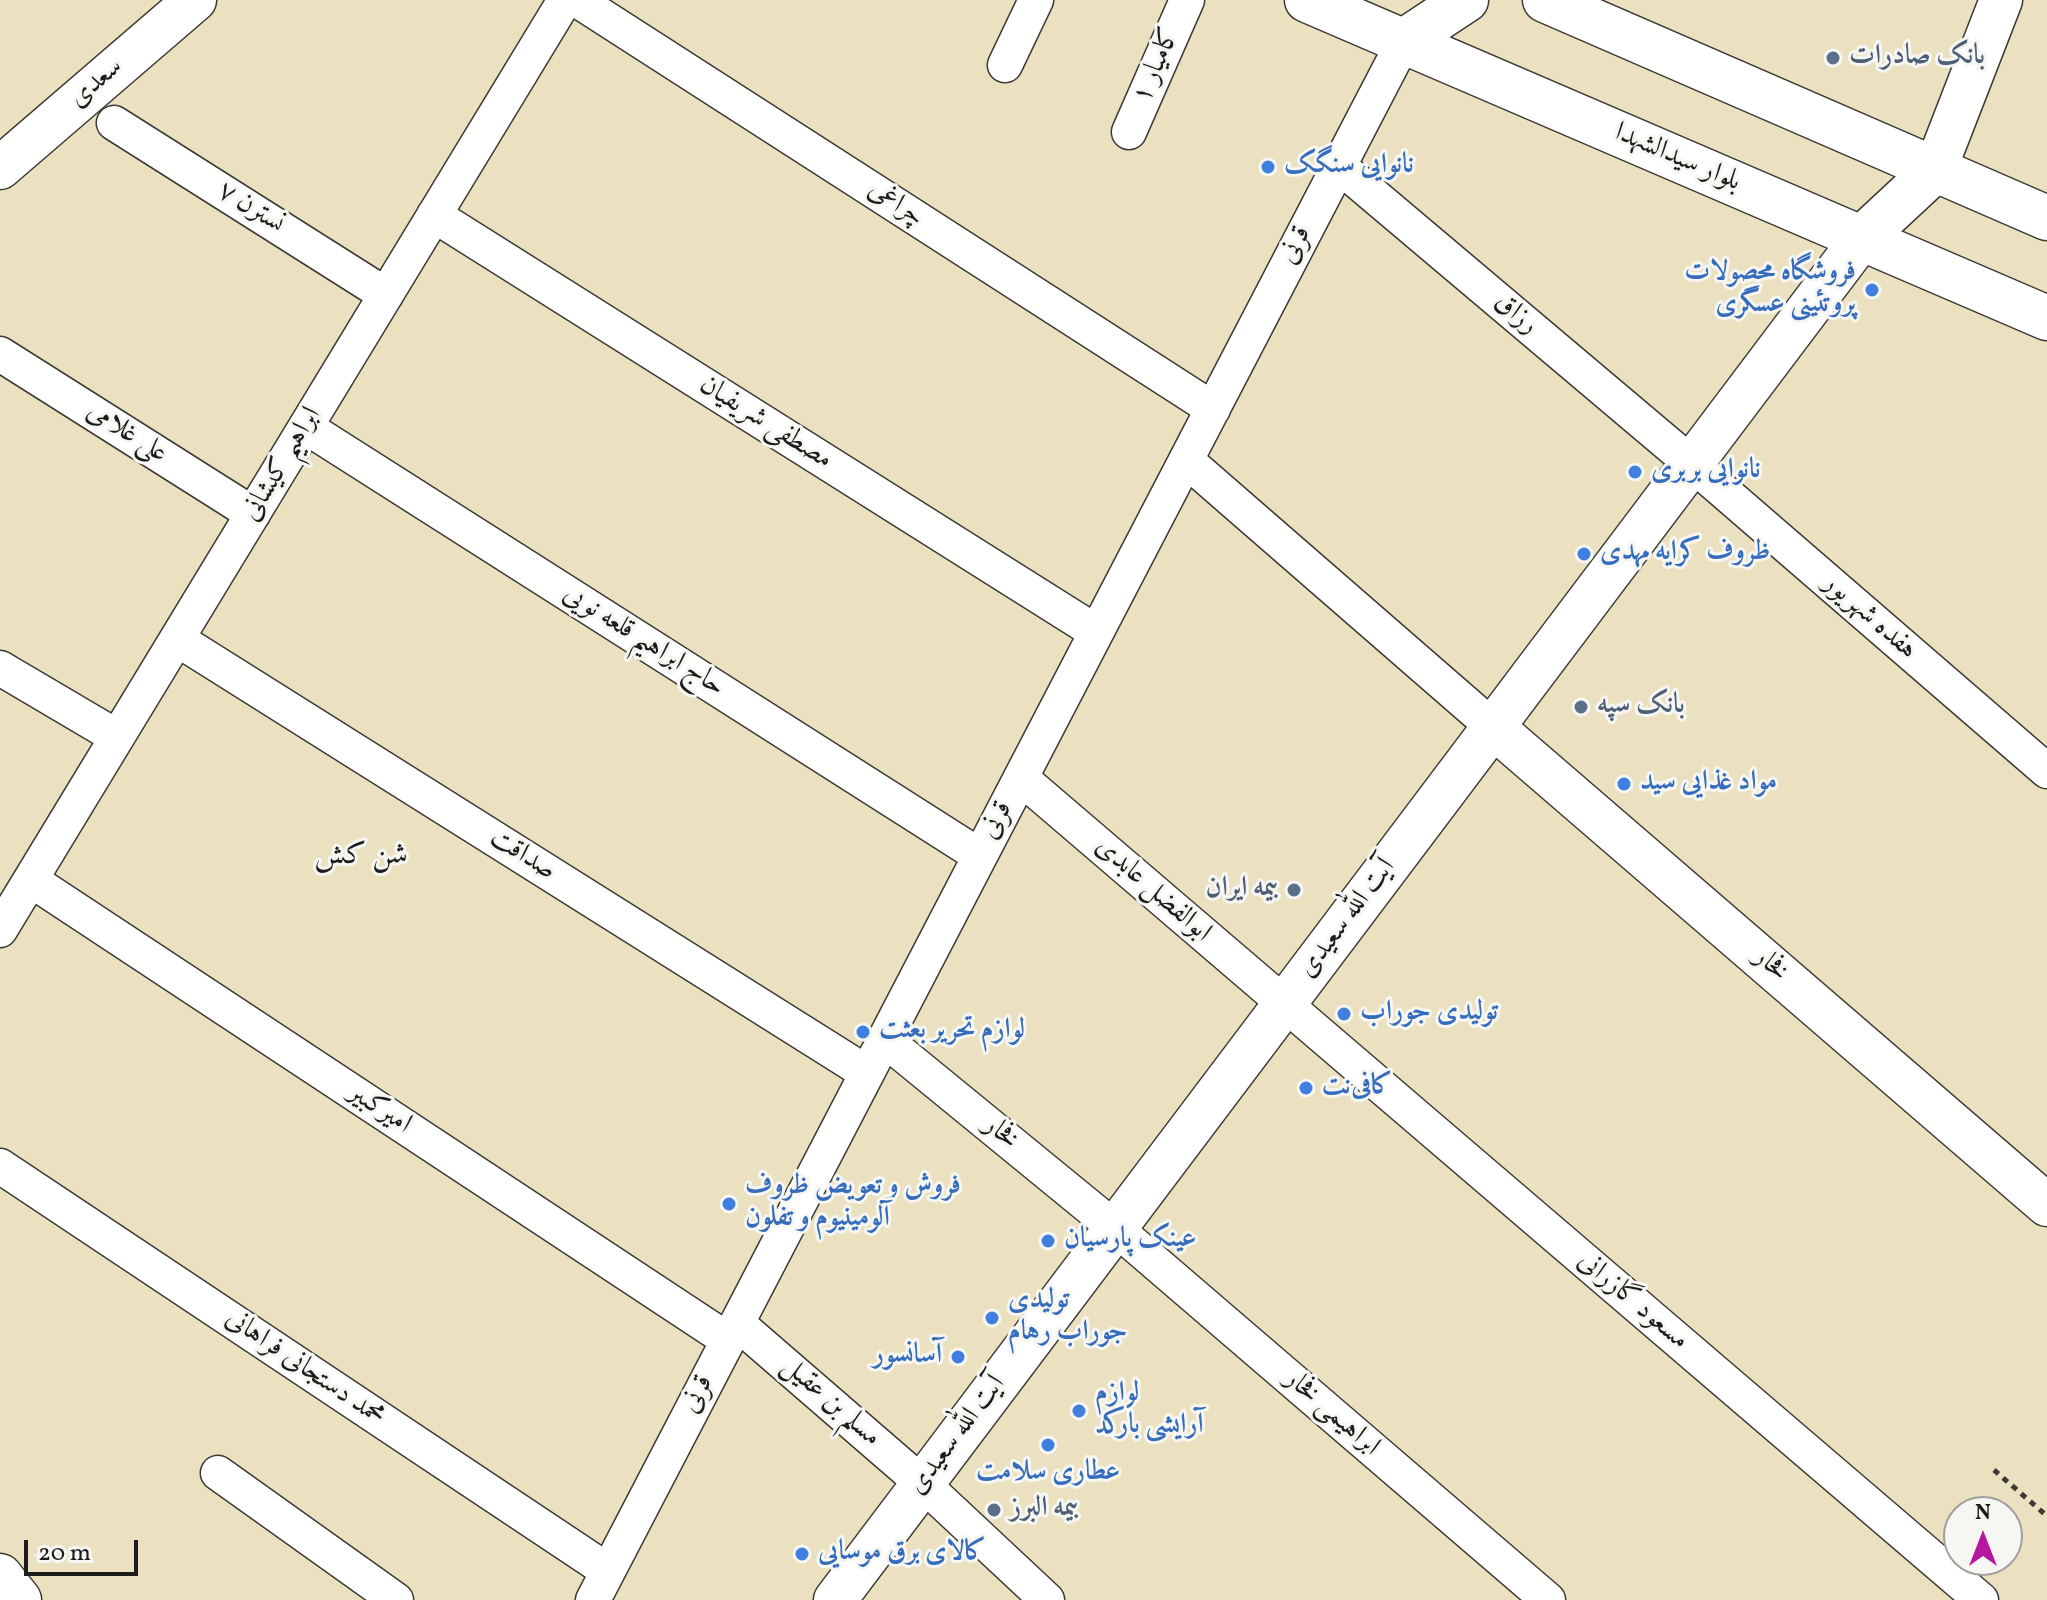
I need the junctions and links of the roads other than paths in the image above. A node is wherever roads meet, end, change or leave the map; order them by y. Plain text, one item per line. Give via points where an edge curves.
1 (565, 0) edge
2 (577, 0) edge
3 (1036, 0) edge
4 (1187, 0) edge
5 (1307, 0) edge
6 (1466, 0) edge
7 (1545, 0) edge
8 (2001, 0) edge
9 (190, 1) edge
10 (1404, 41) junction
11 (1005, 65) dead end
12 (114, 123) dead end
13 (1129, 132) dead end
14 (1339, 166) junction
15 (0, 168) edge
16 (1935, 170) junction
17 (434, 215) junction
18 (2047, 218) edge
19 (1862, 238) junction
20 (386, 295) junction
21 (2047, 318) edge
22 (0, 354) edge
23 (1213, 409) junction
24 (306, 427) junction
25 (1186, 460) junction
26 (1692, 464) junction
27 (253, 514) junction
28 (1096, 632) junction
29 (177, 639) junction
30 (0, 668) edge
31 (1493, 727) junction
32 (117, 737) junction
33 (2047, 771) edge
34 (1021, 778) junction
35 (980, 856) junction
36 (31, 880) junction
37 (0, 930) edge
38 (1283, 1005) junction
39 (884, 1039) junction
40 (867, 1073) junction
41 (0, 1166) edge
42 (2047, 1205) edge
43 (1115, 1228) junction
44 (732, 1331) junction
45 (218, 1473) dead end
46 (923, 1484) junction
47 (0, 1576) edge
48 (600, 1586) edge
49 (19, 1600) edge
50 (396, 1600) edge
51 (835, 1600) edge
52 (1047, 1600) edge
53 (1548, 1600) edge
54 (1981, 1600) edge

1 - 17 street, ابراهیم کیشانی
2 - 23 street, چراغی
3 - 11 street
4 - 13 street, کامیار ۱
5 - 10 main road, بلوار سیدالشهدا
6 - 10 main road
7 - 16 main road
8 - 16 street
9 - 15 street, سعدی
10 - 14 street, قرنی
10 - 19 main road, بلوار سیدالشهدا
12 - 20 street, نسترن ۷
14 - 23 street, قرنی
14 - 26 street, رزاق
16 - 18 main road
16 - 19 main road
17 - 20 street, ابراهیم کیشانی
17 - 28 street, مصطفی شریفیان
19 - 21 main road, بلوار سیدالشهدا
19 - 26 street, آیت الله سعیدی
20 - 24 street, ابراهیم کیشانی
22 - 27 street, علی غلامی
23 - 25 street, قرنی
24 - 27 street, ابراهیم کیشانی
24 - 35 street, حاج ابراهیم قلعه نویی
25 - 28 street, قرنی
25 - 31 street
26 - 31 street, آیت الله سعیدی
26 - 33 street, هفده شهریور
27 - 29 street, ابراهیم کیشانی
28 - 34 street, قرنی
29 - 32 street, ابراهیم کیشانی
29 - 40 street, صداقت
30 - 32 street
31 - 38 street, آیت الله سعیدی
31 - 42 street, فخار
32 - 36 street, ابراهیم کیشانی
34 - 35 street, قرنی
34 - 38 street, ابوالفضل عابدی
35 - 39 street, قرنی
36 - 37 street, ابراهیم کیشانی
36 - 44 street, امیرکبیر
38 - 43 street, آیت الله سعیدی
38 - 54 street, مسعود گازرانی
39 - 40 street, قرنی
39 - 43 street, فخار
40 - 44 street, قرنی
41 - 48 street, محمد دستجانی فراهانی
43 - 46 street, آیت الله سعیدی
43 - 53 street, ابراهیمی فخار
44 - 46 street, مسلم بن عقیل
44 - 48 street, قرنی
45 - 50 street
46 - 51 street, آیت الله سعیدی
46 - 52 street, مسلم بن عقیل
47 - 49 main road

